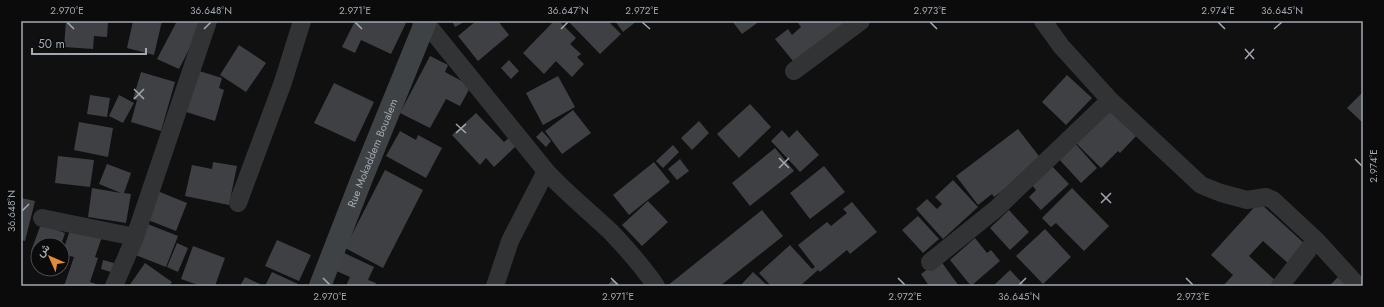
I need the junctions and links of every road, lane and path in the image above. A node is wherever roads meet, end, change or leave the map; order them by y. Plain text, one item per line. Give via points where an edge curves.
1 (208, 21) edge
2 (302, 21) edge
3 (861, 21) edge
4 (1043, 21) edge
5 (424, 22) edge
6 (794, 71) dead end
7 (1110, 100) junction
8 (546, 171) junction
9 (238, 204) dead end
10 (42, 218) dead end
11 (135, 237) junction
12 (1316, 240) junction
13 (930, 262) dead end
14 (114, 286) edge
15 (320, 286) edge
16 (495, 286) edge
17 (656, 286) edge
18 (1280, 286) edge
19 (1358, 286) edge

1 - 11 street
2 - 9 street via 283,82
3 - 6 street
4 - 7 street via 1061,46
5 - 8 street
5 - 15 street, Rue Mokaddem Boualem
7 - 12 street via 1202,184 1221,193 1247,200 1266,197 1273,200
7 - 13 street via 997,208
8 - 16 street via 510,241
8 - 17 street via 610,232
10 - 11 street
11 - 14 street
12 - 18 street
12 - 19 street

